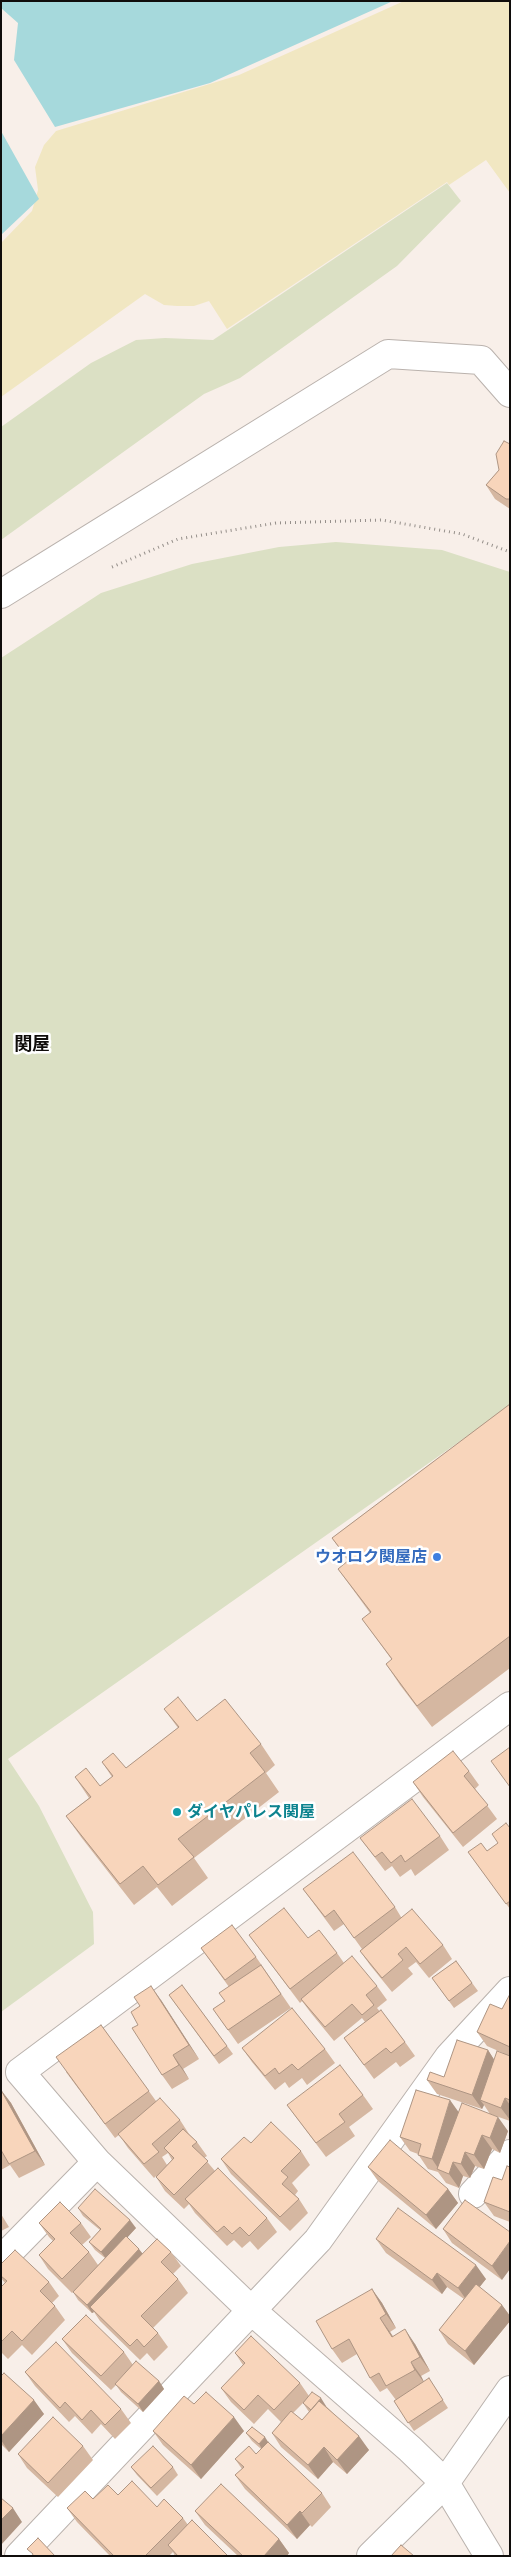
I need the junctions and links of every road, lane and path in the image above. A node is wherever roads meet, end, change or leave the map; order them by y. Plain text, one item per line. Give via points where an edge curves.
1 (510, 393) edge
2 (510, 552) edge
3 (106, 570) dead end
4 (1, 594) edge
5 (510, 1706) edge
6 (510, 1991) edge
7 (510, 2154) edge
8 (97, 2162) junction
9 (473, 2194) dead end
10 (1, 2260) edge
11 (252, 2311) junction
12 (510, 2390) edge
13 (444, 2483) junction
14 (19, 2556) edge
15 (371, 2556) edge
16 (489, 2556) edge

1 - 4 street via 481,360 388,354
2 - 3 path via 462,534 382,520 276,523 178,539
5 - 8 street via 20,2072
6 - 11 street via 449,2057 318,2240
7 - 9 street
8 - 10 street
8 - 11 street
11 - 13 street via 410,2448
11 - 14 street
12 - 13 street
13 - 15 street
13 - 16 street

